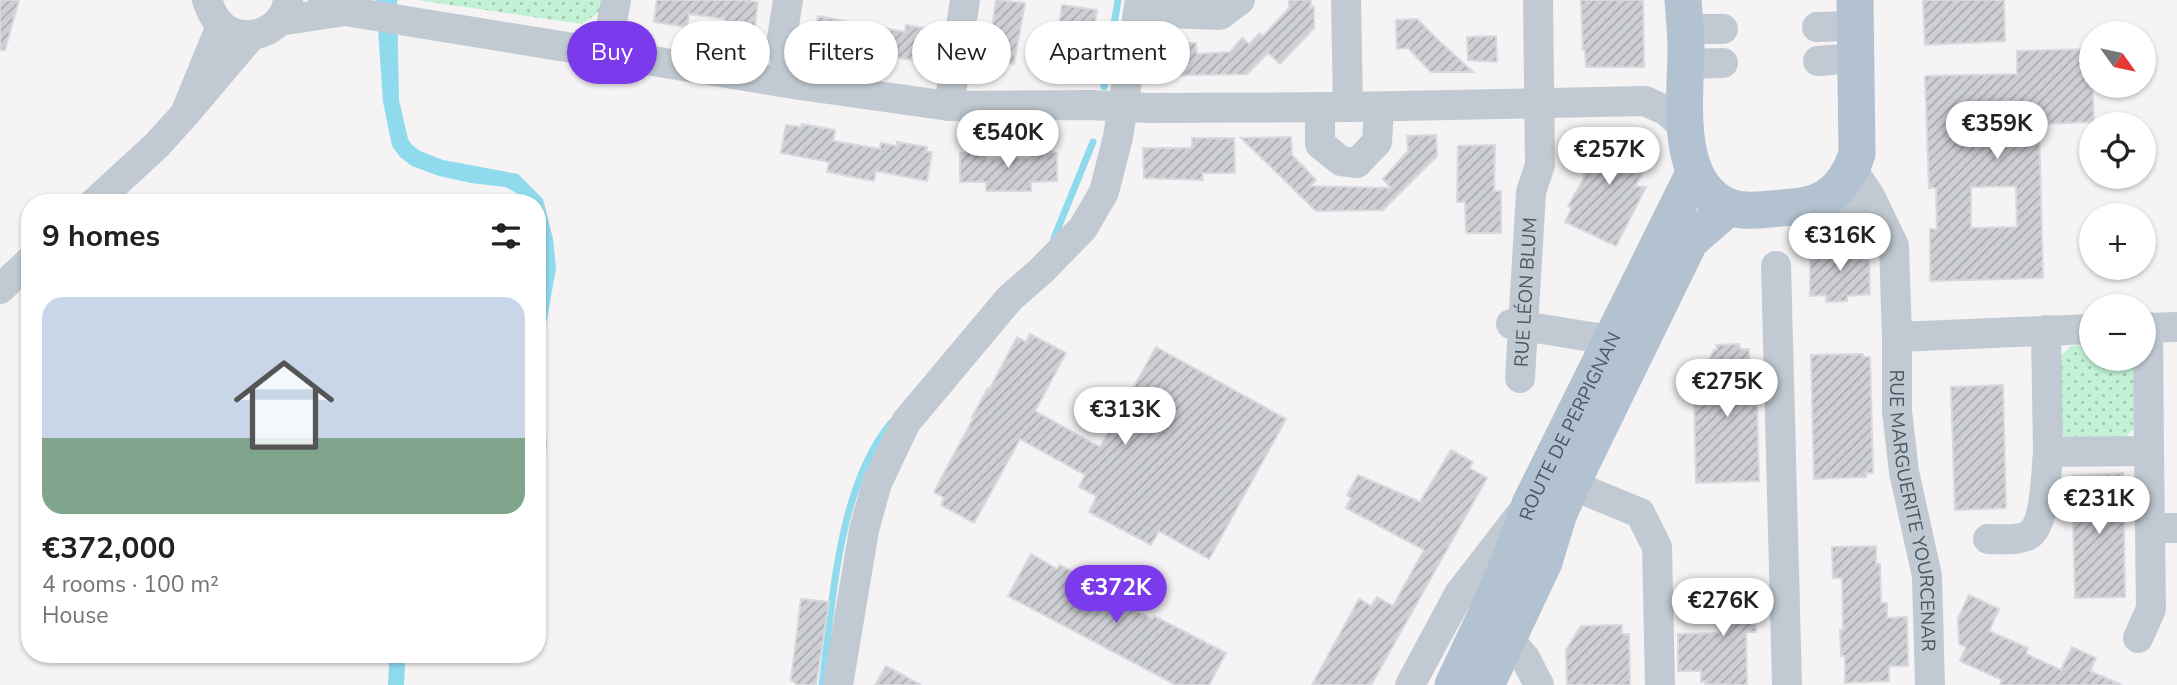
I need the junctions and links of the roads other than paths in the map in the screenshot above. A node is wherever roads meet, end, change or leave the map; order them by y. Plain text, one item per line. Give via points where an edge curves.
1 (207, 0) edge
2 (615, 0) edge
3 (788, 0) edge
4 (965, 0) edge
5 (1240, 0) edge
6 (1346, 0) edge
7 (1538, 0) edge
8 (1139, 6) edge
9 (344, 8) edge
10 (284, 11) edge
11 (611, 21) edge
12 (785, 21) edge
13 (784, 25) edge
14 (221, 26) junction
15 (1818, 27) dead end
16 (1856, 28) edge
17 (1723, 29) dead end
18 (251, 36) junction
19 (1685, 41) edge
20 (784, 45) edge
21 (567, 47) edge
22 (657, 59) edge
23 (1818, 61) dead end
24 (1723, 63) dead end
25 (784, 75) edge
26 (835, 84) edge
27 (1645, 101) junction
28 (1541, 104) junction
29 (949, 106) junction
30 (1123, 107) junction
31 (1334, 107) junction
32 (1379, 107) junction
33 (185, 114) junction
34 (1686, 129) junction
35 (1852, 169) junction
36 (1694, 173) junction
37 (104, 194) edge
38 (1825, 199) junction
39 (1729, 207) junction
40 (1894, 246) junction
41 (1776, 266) dead end
42 (21, 269) edge
43 (0, 289) edge
44 (1517, 325) junction
45 (2079, 329) edge
46 (2046, 330) junction
47 (1897, 337) junction
48 (1610, 340) junction
49 (2154, 371) edge
50 (1520, 378) dead end
51 (2149, 452) junction
52 (2049, 453) junction
53 (1573, 481) junction
54 (1530, 504) junction
55 (2164, 528) edge
56 (1988, 539) dead end
57 (2164, 568) edge
58 (1508, 638) junction
59 (2138, 638) dead end
60 (838, 685) edge
61 (1410, 685) edge
62 (1453, 685) edge
63 (1486, 685) edge
64 (1539, 685) edge
65 (1660, 685) edge
66 (1787, 685) edge
67 (1930, 685) edge

1 - 14 street
2 - 11 street
3 - 12 street
4 - 29 street
5 - 8 street via 1220,15
6 - 31 street
7 - 28 street, RUE LÉON BLUM
8 - 30 street
9 - 10 street
9 - 21 street
10 - 18 street via 267,31
13 - 20 street
14 - 18 street
14 - 33 street
15 - 16 street
16 - 23 street
16 - 35 main road via 1857,154
17 - 19 street
18 - 33 street
19 - 24 street
19 - 27 street via 1683,76 1664,93
19 - 34 main road
22 - 25 street
26 - 29 street
27 - 28 street
27 - 34 street via 1667,111
28 - 32 street
28 - 44 street, RUE LÉON BLUM via 1540,165 1531,192
29 - 30 street
30 - 31 street
30 - 60 street via 1104,192 1083,228 1010,298 906,422 877,483 864,530
31 - 32 street
31 - 32 street via 1320,144 1340,162 1357,163 1377,142
33 - 37 street
34 - 36 main road
35 - 38 main road
35 - 40 street
36 - 39 main road via 1706,192
36 - 48 main road, ROUTE DE PERPIGNAN
38 - 39 main road via 1811,206
38 - 40 street via 1879,223
39 - 53 main road, ROUTE DE PERPIGNAN via 1690,241
40 - 47 street, RUE MARGUERITE YOURCENAR
41 - 66 street
42 - 43 street
44 - 48 street
44 - 50 street, RUE LÉON BLUM
45 - 46 street
46 - 47 street
46 - 52 street
47 - 67 street, RUE MARGUERITE YOURCENAR via 1897,411 1904,472 1927,576
48 - 54 main road, ROUTE DE PERPIGNAN
49 - 51 street
51 - 52 street
51 - 55 street
52 - 56 street via 2036,527 2017,539
53 - 58 main road, ROUTE DE PERPIGNAN via 1544,562
53 - 65 street via 1640,513 1657,547
54 - 61 street via 1459,594
54 - 62 main road, ROUTE DE PERPIGNAN via 1498,592
55 - 57 street
57 - 59 street
58 - 63 main road, ROUTE DE PERPIGNAN
58 - 64 street

